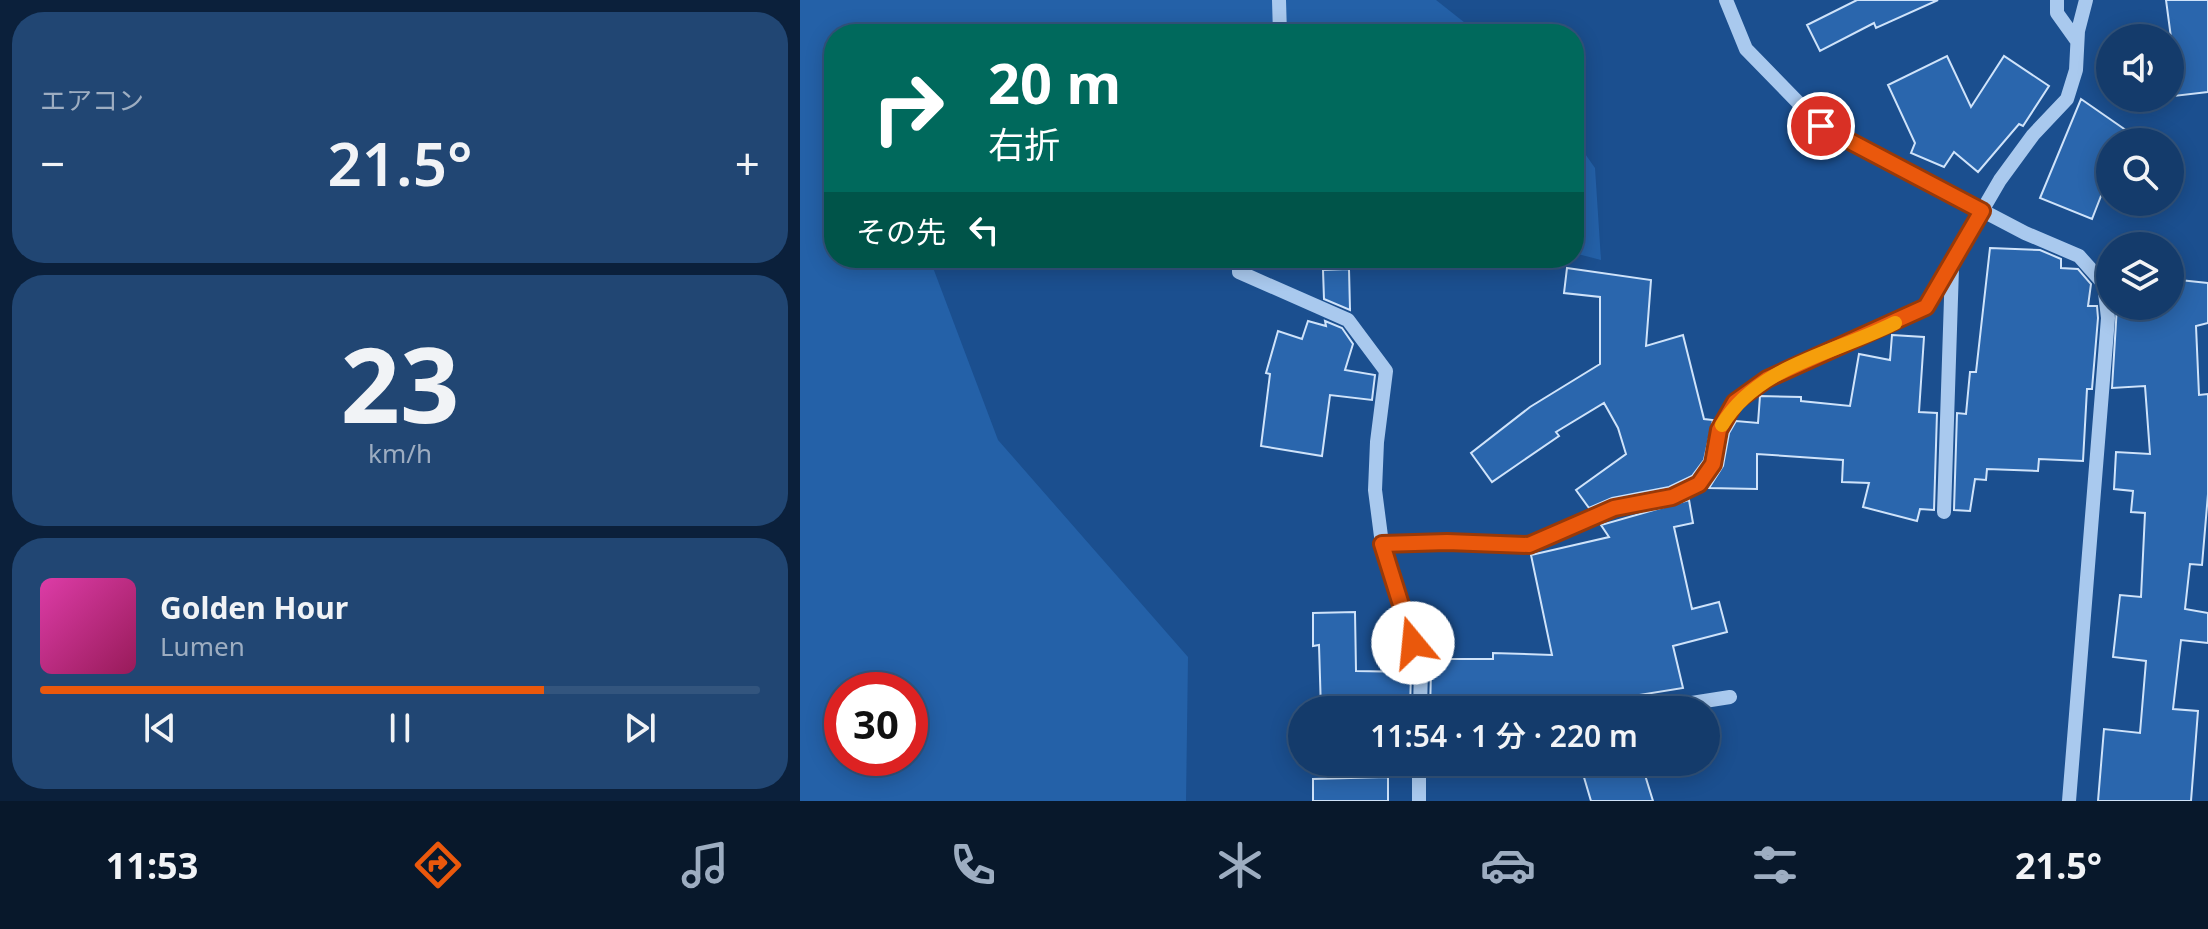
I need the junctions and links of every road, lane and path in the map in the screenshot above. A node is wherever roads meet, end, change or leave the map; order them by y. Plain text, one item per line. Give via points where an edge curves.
1 (1279, 0) edge
2 (1726, 0) edge
3 (2057, 0) edge
4 (2086, 0) edge
5 (1280, 24) edge
6 (2077, 41) junction
7 (1982, 211) junction
8 (1239, 268) edge
9 (1952, 268) junction
10 (1944, 512) dead end
11 (1382, 544) junction
12 (1420, 696) edge
13 (1730, 697) dead end
14 (1720, 699) edge
15 (1419, 776) edge
16 (1419, 801) edge
17 (2069, 801) edge

1 - 5 street
2 - 7 street via 1746,49 1821,126
3 - 6 street via 2057,13
4 - 6 street
6 - 7 street via 2067,99 2033,135
7 - 9 street
7 - 17 street via 2079,256 2104,284 2108,318
8 - 11 street via 1348,320 1386,371 1375,490
9 - 10 street
9 - 11 street via 1926,307 1767,379 1735,402 1719,430 1713,464 1699,484 1672,497 1614,508 1529,545
11 - 12 street via 1421,668
13 - 14 street
15 - 16 street

